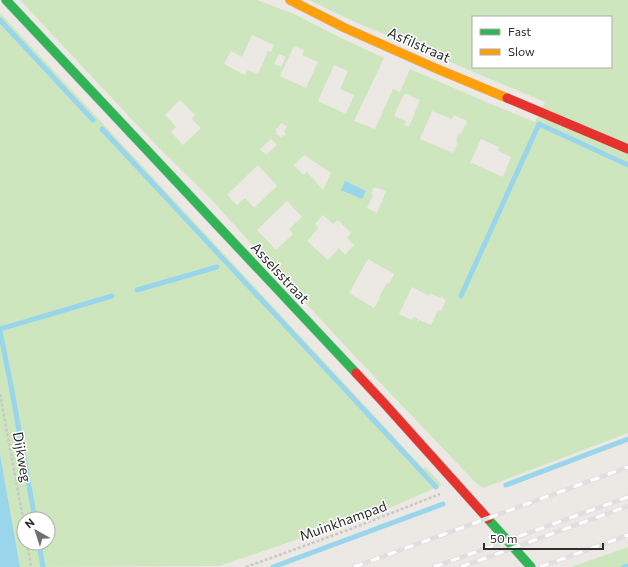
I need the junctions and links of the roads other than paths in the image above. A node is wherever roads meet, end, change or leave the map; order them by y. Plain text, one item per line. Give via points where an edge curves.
1 (6, 0) edge
2 (290, 0) edge
3 (628, 149) edge
4 (531, 567) edge

1 - 4 street, Asselsstraat via 383,402
2 - 3 street, Asfilstraat via 435,68

